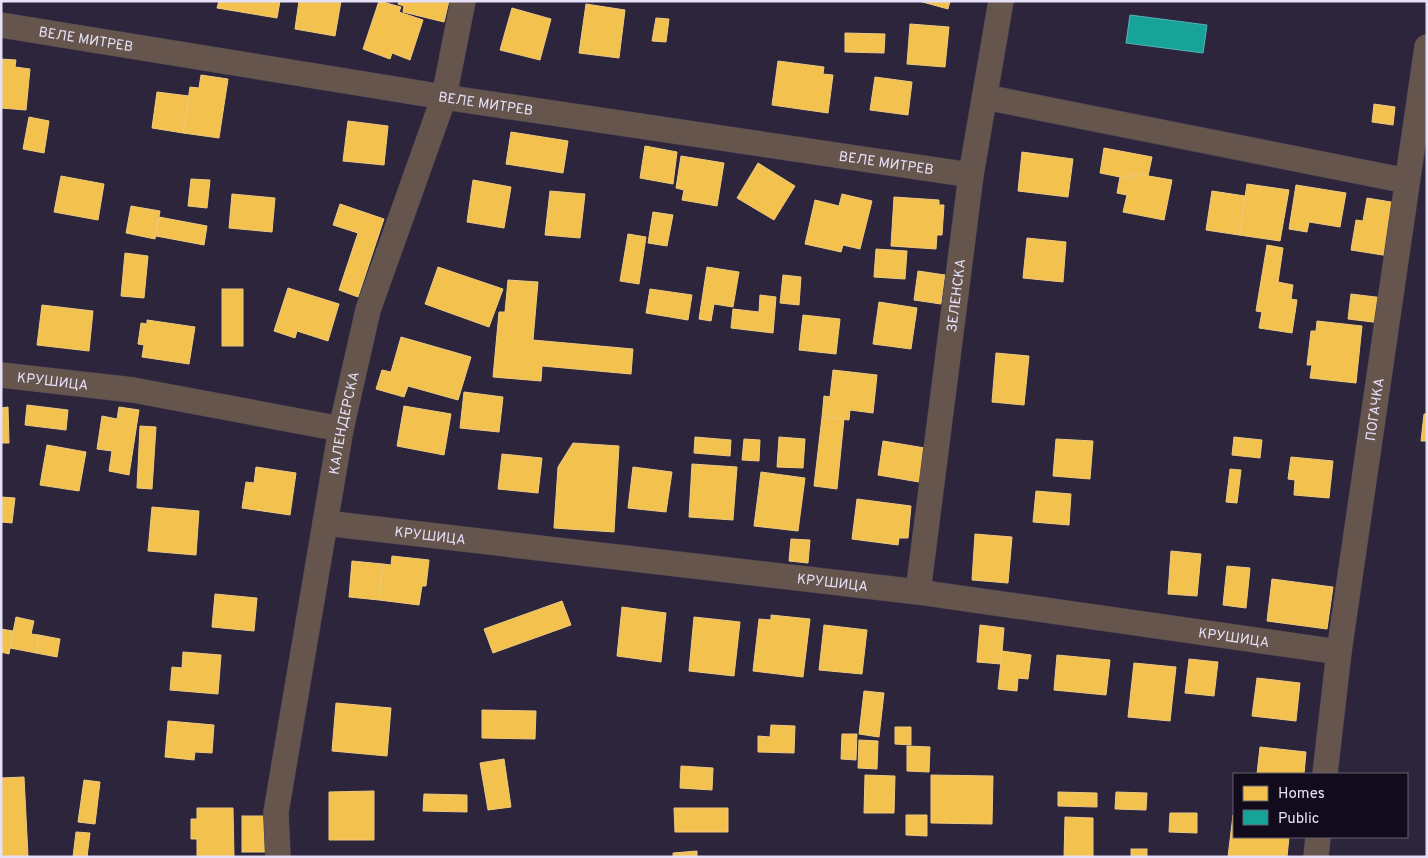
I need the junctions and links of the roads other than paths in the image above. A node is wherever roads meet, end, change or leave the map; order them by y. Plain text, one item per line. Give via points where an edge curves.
1 (462, 1) edge
2 (1001, 1) edge
3 (1, 24) edge
4 (1427, 47) edge
5 (444, 97) junction
6 (985, 98) junction
7 (971, 175) junction
8 (1407, 181) junction
9 (1, 375) edge
10 (341, 429) junction
11 (325, 523) junction
12 (918, 592) junction
13 (1339, 652) junction
14 (1325, 773) edge
15 (1318, 838) edge
16 (278, 857) edge
17 (1316, 857) edge

1 - 5 street, КАЛЕНДЕРСКА
2 - 6 street, ЗЕЛЕНСКА
3 - 5 street, ВЕЛЕ МИТРЕВ
4 - 8 street, ПОГАЧКА
5 - 7 street, ВЕЛЕ МИТРЕВ
5 - 10 street, КАЛЕНДЕРСКА via 368,310
6 - 7 street, ЗЕЛЕНСКА
6 - 8 street
7 - 12 street, ЗЕЛЕНСКА
8 - 13 street, ПОГАЧКА
9 - 10 street, КРУШИЦА via 133,390
10 - 11 street, КАЛЕНДЕРСКА
11 - 12 street, КРУШИЦА
11 - 16 street, КАЛЕНДЕРСКА via 276,812
12 - 13 street, КРУШИЦА
13 - 14 street, ПОГАЧКА
15 - 17 street

